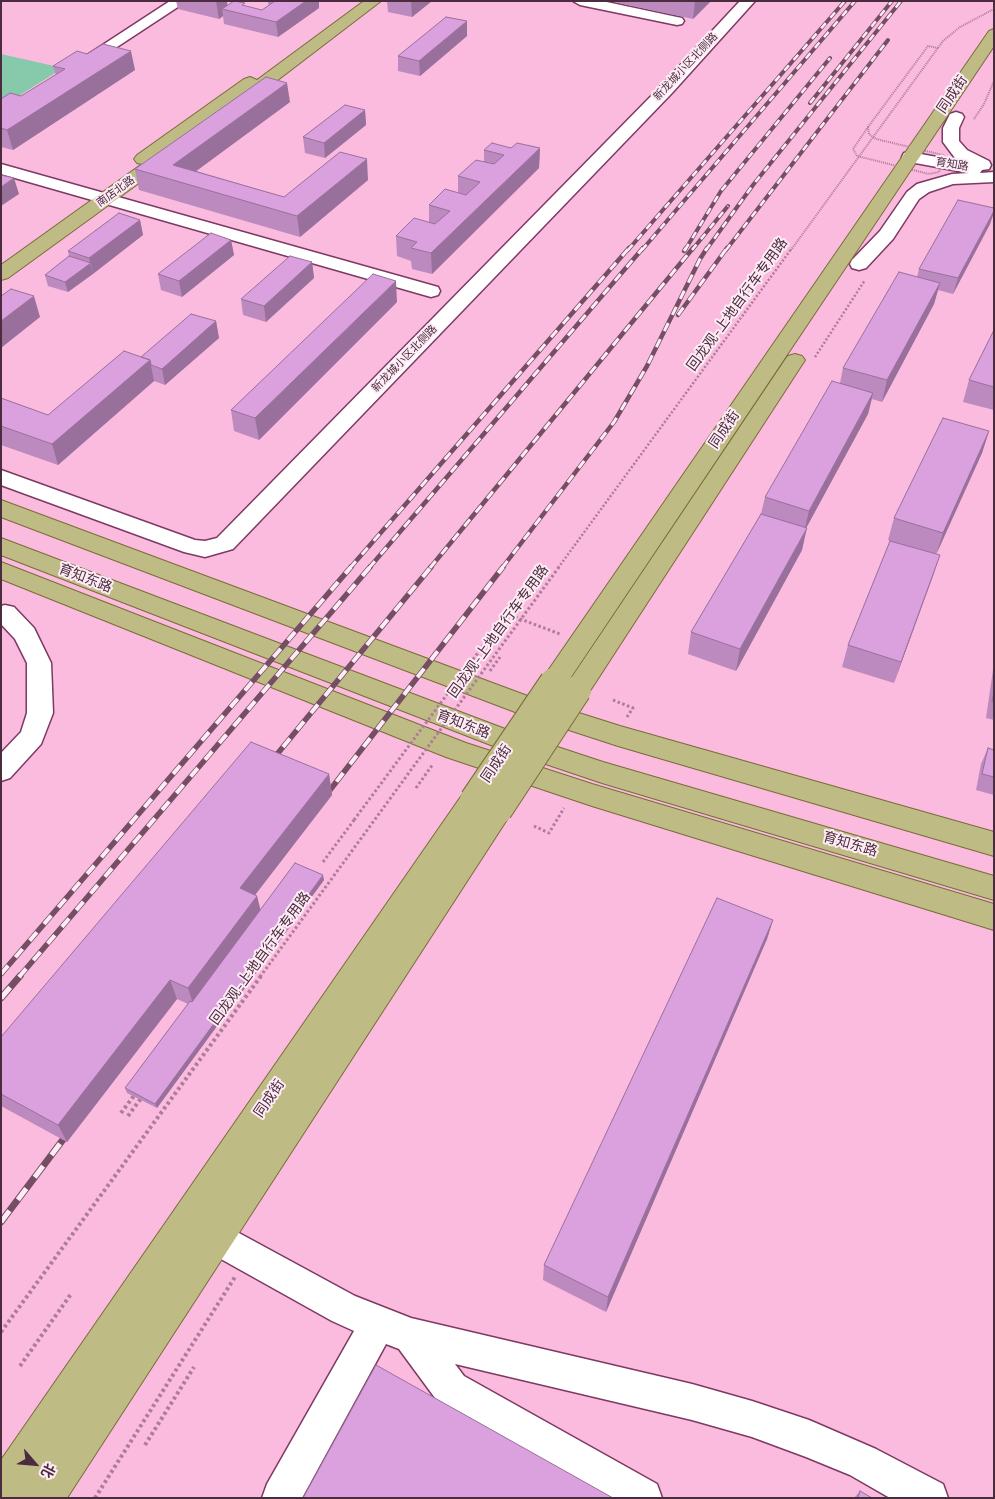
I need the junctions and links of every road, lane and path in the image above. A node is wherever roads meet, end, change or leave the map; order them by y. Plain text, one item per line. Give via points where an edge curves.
1 (180, 1) edge
2 (360, 1) edge
3 (374, 1) edge
4 (580, 1) edge
5 (748, 1) edge
6 (994, 9) edge
7 (677, 22) dead end
8 (994, 34) edge
9 (938, 48) junction
10 (994, 60) edge
11 (66, 74) edge
12 (994, 81) edge
13 (963, 121) junction
14 (868, 127) junction
15 (913, 154) junction
16 (888, 164) dead end
17 (994, 168) edge
18 (1, 169) edge
19 (994, 172) edge
20 (994, 177) edge
21 (100, 197) junction
22 (1, 261) edge
23 (859, 264) junction
24 (1, 274) edge
25 (431, 291) dead end
26 (1, 477) edge
27 (1, 508) edge
28 (1, 526) edge
29 (1, 546) edge
30 (1, 570) edge
31 (5, 613) dead end
32 (563, 636) dead end
33 (500, 657) dead end
34 (489, 672) dead end
35 (565, 686) junction
36 (613, 700) dead end
37 (627, 718) dead end
38 (435, 761) dead end
39 (1, 771) edge
40 (416, 788) dead end
41 (486, 805) junction
42 (566, 805) dead end
43 (534, 826) dead end
44 (994, 844) edge
45 (323, 862) dead end
46 (994, 862) edge
47 (994, 888) edge
48 (994, 917) edge
49 (138, 1090) edge
50 (145, 1093) edge
51 (121, 1113) dead end
52 (128, 1116) dead end
53 (215, 1237) junction
54 (71, 1294) dead end
55 (377, 1324) junction
56 (1, 1332) edge
57 (411, 1336) junction
58 (20, 1366) dead end
59 (194, 1367) dead end
60 (145, 1445) dead end
61 (1, 1495) edge
62 (43, 1498) edge
63 (280, 1498) edge
64 (643, 1498) edge
65 (929, 1498) edge

1 - 11 street
2 - 21 main road, 南店北路
3 - 21 main road, 南店北路
4 - 7 street
5 - 26 street, 新龙城小区北侧路 via 666,90 225,544 211,549 192,547
6 - 9 path, 回龙观-上地自行车专用路, bridge via 955,30
8 - 15 main road, 同成街
9 - 14 path via 928,46
9 - 56 path, 回龙观-上地自行车专用路, bridge
10 - 13 main road, 同成街
12 - 13 path via 984,104
13 - 15 main road, 同成街
13 - 17 street via 950,131 953,145 971,160
14 - 15 path via 873,138
14 - 16 path via 853,151 860,157
15 - 19 street, 育知路
15 - 23 main road, 同成街
15 - 35 main road, 同成街
18 - 21 street
20 - 23 street via 952,179 923,188 909,201 887,235
21 - 22 main road, 南店北路
21 - 24 main road, 南店北路
21 - 25 street
23 - 35 main road, 同成街
27 - 44 main road via 532,708
28 - 46 main road, 育知东路 via 561,737
29 - 47 main road, 育知东路 via 510,742
30 - 48 main road via 456,750
31 - 39 street via 25,634 39,663 40,713 32,737
32 - 45 path, bridge via 507,614
33 - 34 path
35 - 41 main road, 同成街, bridge
36 - 37 path via 633,708
38 - 40 path
41 - 53 main road, 同成街
41 - 61 main road, 同成街
42 - 43 path via 549,833
49 - 51 path
50 - 52 path
53 - 55 street
53 - 62 main road, 同成街
54 - 58 path
55 - 57 street
55 - 63 street
57 - 64 street via 451,1389
57 - 65 street via 692,1402 752,1420 863,1462
59 - 60 path

